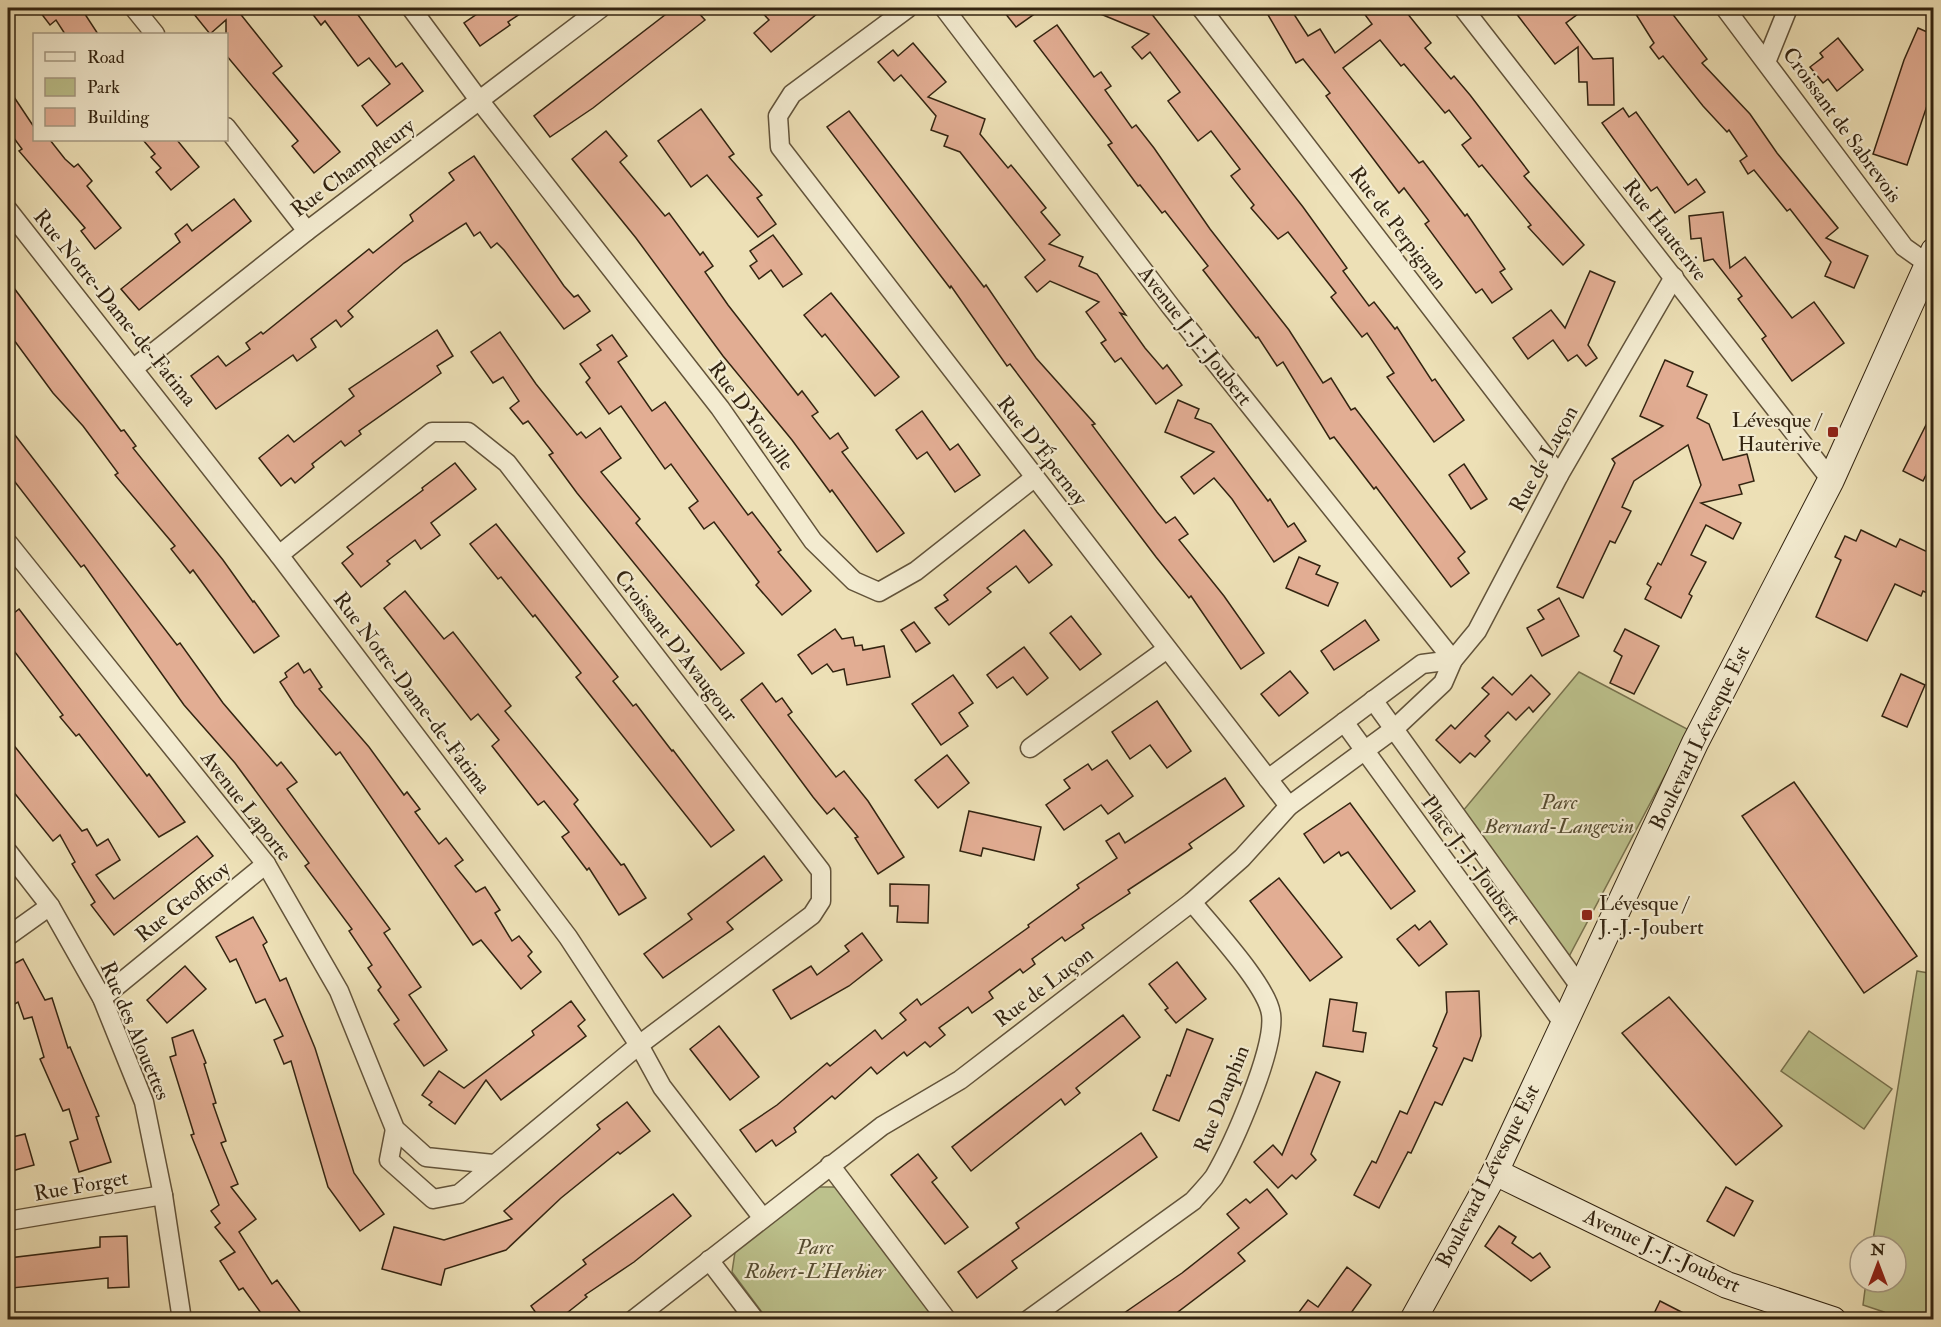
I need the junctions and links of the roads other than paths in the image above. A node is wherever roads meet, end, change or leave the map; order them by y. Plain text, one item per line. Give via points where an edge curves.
1 (134, 8) edge
2 (411, 8) edge
3 (602, 8) edge
4 (908, 8) edge
5 (944, 8) edge
6 (1201, 8) edge
7 (1463, 8) edge
8 (1725, 8) edge
9 (1788, 8) edge
10 (154, 33) edge
11 (1767, 60) junction
12 (479, 100) junction
13 (228, 130) edge
14 (8, 210) edge
15 (307, 231) junction
16 (1930, 258) edge
17 (1674, 277) junction
18 (134, 368) junction
19 (1559, 475) junction
20 (1034, 478) junction
21 (1832, 480) junction
22 (8, 543) edge
23 (279, 555) junction
24 (1167, 649) junction
25 (1453, 660) junction
26 (1373, 700) junction
27 (1344, 722) junction
28 (1394, 729) junction
29 (1030, 748) dead end
30 (1365, 751) junction
31 (1268, 779) junction
32 (1289, 806) junction
33 (8, 852) edge
34 (266, 864) junction
35 (1192, 902) junction
36 (50, 906) junction
37 (8, 936) edge
38 (1581, 988) junction
39 (102, 998) junction
40 (1563, 1023) junction
41 (639, 1045) junction
42 (395, 1129) junction
43 (493, 1164) junction
44 (830, 1166) junction
45 (1495, 1172) junction
46 (163, 1195) junction
47 (762, 1217) junction
48 (8, 1221) edge
49 (709, 1260) junction
50 (182, 1320) edge
51 (633, 1320) edge
52 (755, 1320) edge
53 (947, 1320) edge
54 (1028, 1320) edge
55 (1413, 1320) edge
56 (1833, 1320) edge

1 - 10 street
2 - 12 street
3 - 12 street, Rue Champfleury
4 - 20 street, Rue D'Épernay via 792,94 778,116 780,147
5 - 25 street, Avenue J.-J.-Joubert via 1179,316
6 - 19 street, Rue de Perpignan
7 - 17 street, Rue Hauterive
8 - 11 street, Croissant de Sabrevois
9 - 11 street
11 - 16 street, Croissant de Sabrevois via 1904,247
12 - 15 street, Rue Champfleury
12 - 20 street, Rue D'Youville via 720,408 813,541 854,581 879,592 906,576
13 - 15 street
14 - 18 street, Rue Notre-Dame-de-Fatima
15 - 18 street, Rue Champfleury
16 - 21 street, Boulevard Lévesque Est
17 - 19 street, Rue de Luçon
17 - 21 street, Rue Hauterive
18 - 23 street, Rue Notre-Dame-de-Fatima
19 - 25 street, Rue de Luçon via 1478,631
20 - 24 street, Rue D'Épernay
21 - 38 street, Boulevard Lévesque Est via 1695,743
22 - 34 street, Avenue Laporte
23 - 41 street, Rue Notre-Dame-de-Fatima via 568,936
23 - 41 street, Croissant D'Avaugour via 432,432 468,432 507,464 821,871 821,902 812,915
24 - 29 street
24 - 31 street, Rue D'Épernay
25 - 26 street via 1422,664
25 - 28 street, Rue de Luçon via 1443,683
26 - 27 street
26 - 28 street, Place J.-J.-Joubert
27 - 30 street, Place J.-J.-Joubert
27 - 31 street
28 - 30 street, Rue de Luçon
28 - 38 street, Place J.-J.-Joubert
30 - 32 street, Rue de Luçon
30 - 40 street, Place J.-J.-Joubert
31 - 32 street, Rue D'Épernay
32 - 35 street, Rue de Luçon via 1242,858
33 - 36 street, Rue des Alouettes
34 - 39 street, Rue Geoffroy
34 - 42 street, Avenue Laporte via 339,991
35 - 44 street, Rue de Luçon via 960,1080 882,1126
35 - 54 street, Rue Dauphin via 1255,981 1271,1012 1271,1040 1233,1140 1213,1179 1193,1201
36 - 37 street
36 - 39 street, Rue des Alouettes
38 - 40 street, Boulevard Lévesque Est
39 - 46 street, Rue des Alouettes via 144,1102
40 - 45 street, Boulevard Lévesque Est
41 - 43 street
41 - 47 street, Rue Notre-Dame-de-Fatima via 662,1087
42 - 43 street, Avenue Laporte via 426,1157
42 - 43 street via 389,1160 433,1199 459,1194
44 - 47 street, Rue de Luçon
44 - 53 street
45 - 55 street, Boulevard Lévesque Est
45 - 56 street, Avenue J.-J.-Joubert via 1727,1285
46 - 48 street, Rue Forget
46 - 50 street, Rue des Alouettes
47 - 49 street, Rue de Luçon
49 - 51 street, Rue de Luçon
49 - 52 street

